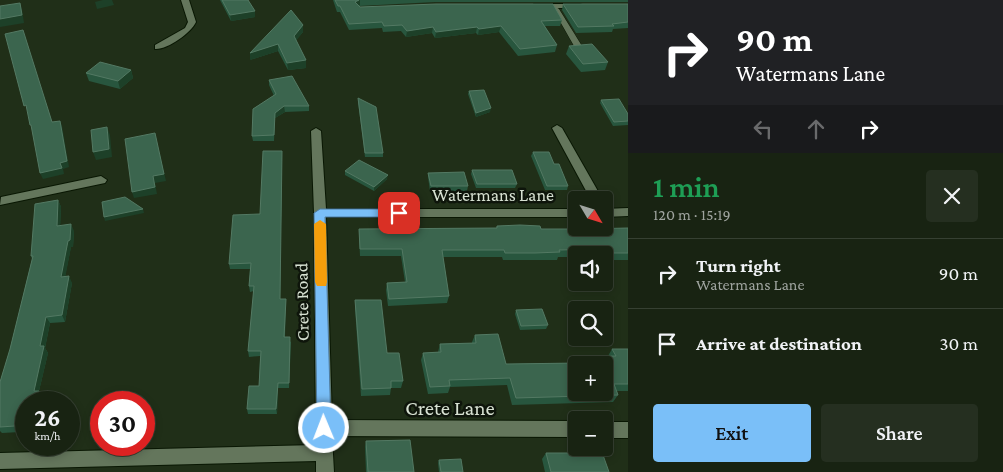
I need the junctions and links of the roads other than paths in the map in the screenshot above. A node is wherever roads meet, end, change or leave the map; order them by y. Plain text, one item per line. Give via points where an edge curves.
1 (185, 0) edge
2 (524, 6) edge
3 (554, 6) junction
4 (589, 6) edge
5 (578, 46) edge
6 (158, 47) dead end
7 (557, 128) dead end
8 (316, 131) dead end
9 (101, 180) dead end
10 (592, 191) edge
11 (0, 200) edge
12 (628, 212) edge
13 (320, 213) junction
14 (568, 213) edge
15 (613, 213) edge
16 (324, 428) junction
17 (568, 430) edge
18 (613, 430) edge
19 (628, 430) edge
20 (324, 453) junction
21 (0, 461) edge
22 (325, 472) edge

1 - 6 street via 192,22 188,30
2 - 3 street
3 - 4 street
3 - 5 lane
7 - 10 street
8 - 13 street, Crete Road
9 - 11 street
12 - 15 street
13 - 14 street, Watermans Lane
13 - 16 street, Crete Road
16 - 17 street, Crete Lane
16 - 20 street, Crete Road
18 - 19 street
20 - 21 street
20 - 22 street, Crete Road

